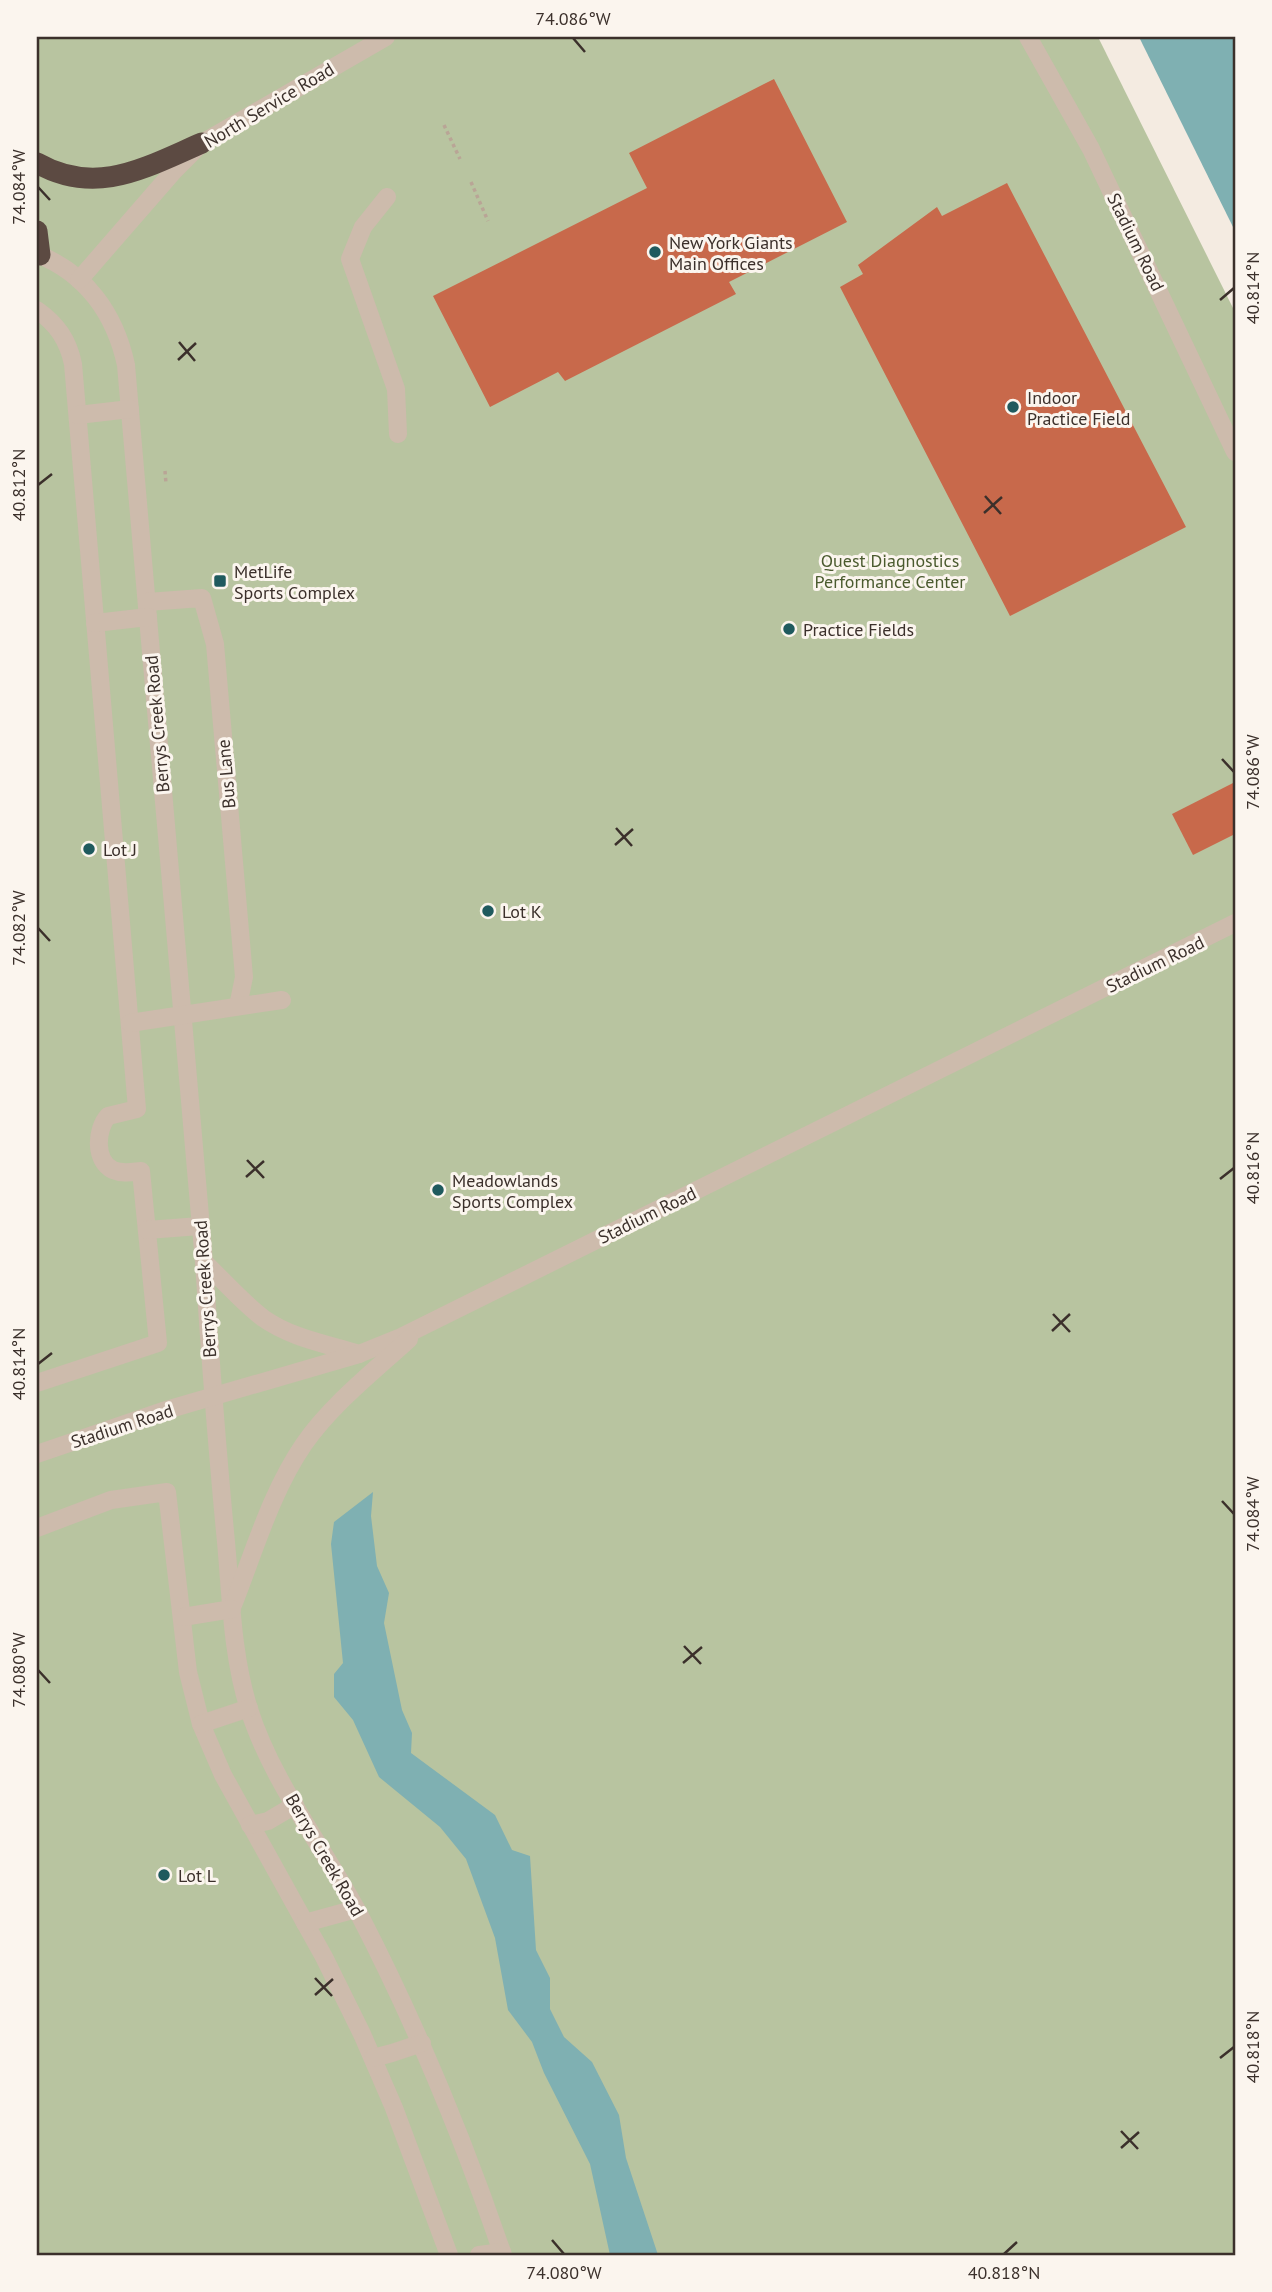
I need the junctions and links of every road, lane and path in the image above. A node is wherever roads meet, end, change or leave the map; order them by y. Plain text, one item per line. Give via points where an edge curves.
1 (386, 37) edge
2 (1028, 37) edge
3 (444, 125) dead end
4 (202, 143) junction
5 (460, 159) dead end
6 (37, 163) edge
7 (471, 182) dead end
8 (387, 197) dead end
9 (488, 221) dead end
10 (37, 230) edge
11 (38, 254) edge
12 (79, 279) junction
13 (37, 310) edge
14 (130, 408) junction
15 (78, 415) junction
16 (398, 434) dead end
17 (1235, 452) edge
18 (165, 471) dead end
19 (166, 484) dead end
20 (148, 609) junction
21 (96, 623) junction
22 (1235, 923) edge
23 (282, 1000) dead end
24 (238, 1006) junction
25 (183, 1015) junction
26 (130, 1023) junction
27 (200, 1226) junction
28 (147, 1230) junction
29 (204, 1262) junction
30 (423, 1327) junction
31 (359, 1354) junction
32 (37, 1383) edge
33 (212, 1397) junction
34 (37, 1454) edge
35 (37, 1528) edge
36 (232, 1608) junction
37 (183, 1617) junction
38 (249, 1708) junction
39 (201, 1724) junction
40 (295, 1805) junction
41 (250, 1825) junction
42 (356, 1909) junction
43 (305, 1923) junction
44 (422, 2043) junction
45 (373, 2057) junction
46 (503, 2253) edge
47 (449, 2255) edge
48 (479, 2255) edge

1 - 4 street, North Service Road
2 - 17 street, Stadium Road via 1091,149
3 - 5 path
4 - 6 highway via 112,178 70,176
4 - 12 street, North Service Road
7 - 9 path
8 - 16 street via 363,227 350,259 396,389
10 - 11 highway
11 - 12 street, Berrys Creek Road
12 - 14 street, Berrys Creek Road via 117,331
13 - 15 street via 67,343
14 - 15 street
14 - 20 street, Berrys Creek Road
15 - 21 street
18 - 19 path
20 - 21 street
20 - 24 street, Bus Lane via 202,598 215,644 244,977
20 - 25 street, Berrys Creek Road
21 - 26 street
22 - 30 street, Stadium Road
23 - 24 street
24 - 25 street
25 - 26 street
25 - 27 street, Berrys Creek Road
26 - 28 street via 137,1109 108,1116 100,1128 100,1147 102,1160 110,1168 141,1171
27 - 28 street
27 - 29 street, Berrys Creek Road
28 - 32 street via 158,1343
29 - 31 street via 274,1324
29 - 33 street, Berrys Creek Road
30 - 31 street, Stadium Road
30 - 36 street via 345,1397 303,1445 268,1514
31 - 33 street, Stadium Road
33 - 34 street, Stadium Road
33 - 36 street, Berrys Creek Road
35 - 37 street via 111,1500 167,1492
36 - 37 street
36 - 38 street, Berrys Creek Road
37 - 39 street via 188,1672
38 - 39 street
38 - 40 street, Berrys Creek Road
39 - 41 street
40 - 41 street via 268,1821
40 - 42 street, Berrys Creek Road
41 - 43 street
42 - 43 street
42 - 44 street, Berrys Creek Road
43 - 45 street
44 - 45 street
44 - 46 street, Berrys Creek Road
45 - 47 street
46 - 48 street

